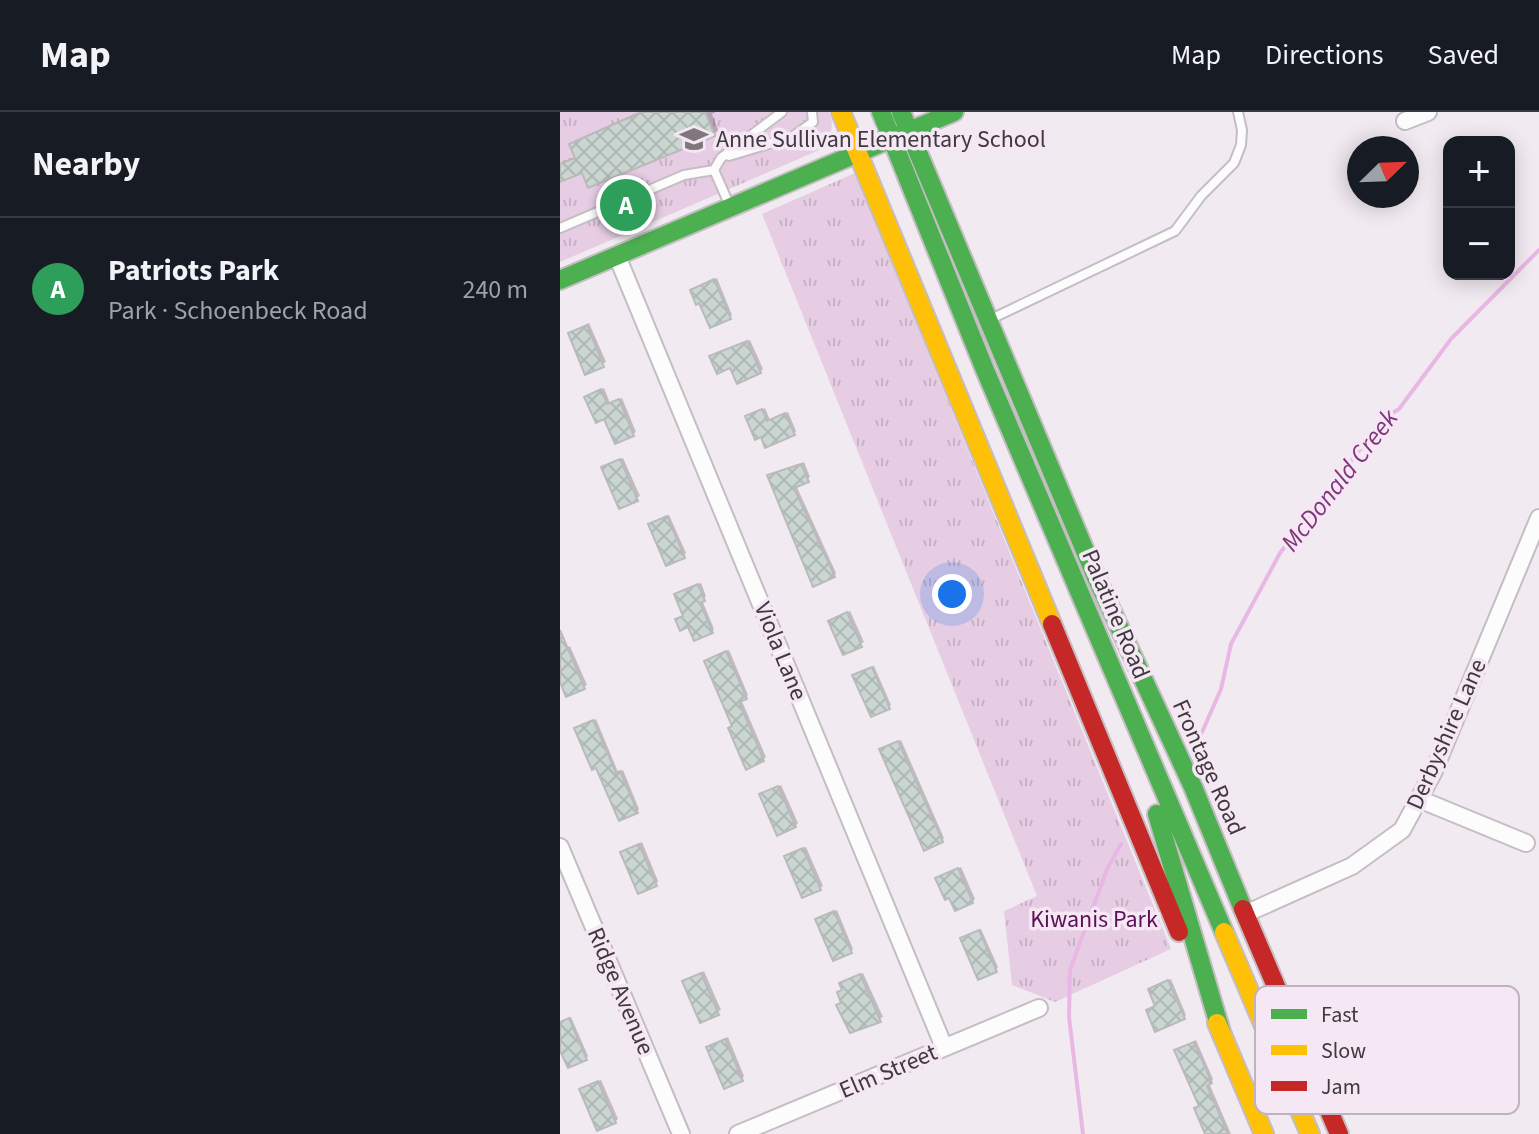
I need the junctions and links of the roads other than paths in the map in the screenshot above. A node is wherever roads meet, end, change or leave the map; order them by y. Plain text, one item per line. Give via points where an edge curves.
1 (782, 112) edge
2 (812, 112) edge
3 (841, 112) edge
4 (860, 112) edge
5 (881, 112) edge
6 (901, 112) edge
7 (954, 112) edge
8 (1238, 112) edge
9 (1428, 112) edge
10 (1405, 121) dead end
11 (900, 135) junction
12 (866, 150) junction
13 (721, 158) junction
14 (714, 170) junction
15 (731, 208) junction
16 (560, 228) edge
17 (617, 256) junction
18 (560, 280) edge
19 (987, 321) junction
20 (1539, 518) edge
21 (1096, 577) junction
22 (1419, 799) junction
23 (1153, 801) junction
24 (1526, 843) dead end
25 (560, 847) edge
26 (1192, 854) junction
27 (1245, 914) junction
28 (1276, 986) edge
29 (1255, 1003) edge
30 (1039, 1008) dead end
31 (1247, 1033) dead end
32 (1222, 1035) junction
33 (944, 1047) junction
34 (1255, 1113) edge
35 (1256, 1114) edge
36 (1302, 1114) edge
37 (1330, 1114) edge
38 (681, 1134) edge
39 (738, 1134) edge
40 (1264, 1134) edge
41 (1310, 1134) edge
42 (1339, 1134) edge

1 - 13 lane
2 - 13 lane via 813,122 792,137
3 - 12 main road
4 - 12 main road, Palatine Road
5 - 11 main road, Palatine Road
6 - 11 main road, Frontage Road
7 - 11 main road
8 - 19 lane via 1241,145 1234,163 1175,231
9 - 10 street
11 - 12 main road
11 - 19 main road, Frontage Road
11 - 26 main road, Palatine Road via 985,370
12 - 15 main road
12 - 23 main road, Palatine Road
12 - 32 main road
13 - 14 lane
14 - 15 lane
14 - 16 lane via 684,175
15 - 17 main road
17 - 18 main road
17 - 33 street, Viola Lane
19 - 21 main road, Frontage Road
20 - 22 street, Derbyshire Lane
21 - 26 main road
21 - 27 main road, Frontage Road
22 - 24 street
22 - 27 street, Derbyshire Lane via 1402,830 1352,866
23 - 31 main road, Palatine Road
23 - 32 main road
25 - 38 street, Ridge Avenue
26 - 29 main road, Palatine Road
27 - 28 main road, Frontage Road
30 - 33 street, Elm Street
32 - 34 main road
33 - 39 street, Elm Street
35 - 40 main road
36 - 41 main road, Palatine Road
37 - 42 main road, Frontage Road

